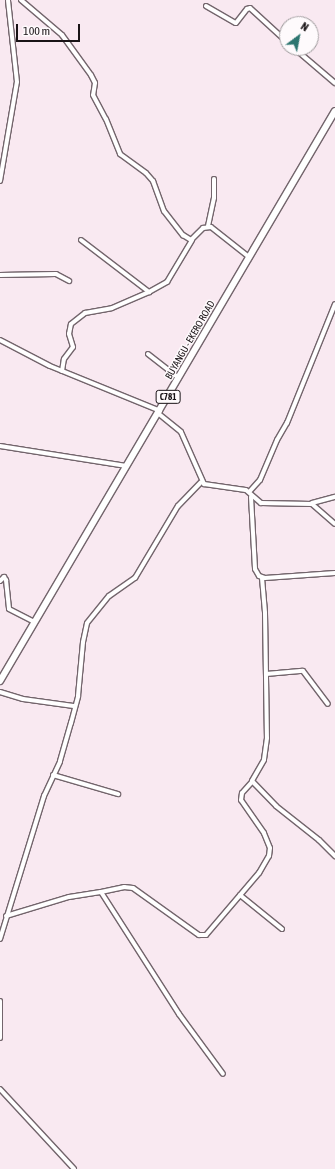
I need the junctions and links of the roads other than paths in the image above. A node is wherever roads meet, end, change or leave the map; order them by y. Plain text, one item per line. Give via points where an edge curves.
1 (8, 0) edge
2 (21, 0) edge
3 (206, 6) dead end
4 (279, 35) edge
5 (303, 56) edge
6 (335, 84) edge
7 (335, 111) edge
8 (214, 179) dead end
9 (0, 181) edge
10 (208, 226) junction
11 (81, 240) dead end
12 (192, 240) junction
13 (249, 257) junction
14 (0, 275) edge
15 (69, 281) dead end
16 (149, 292) junction
17 (335, 304) edge
18 (0, 340) edge
19 (148, 354) dead end
20 (62, 371) junction
21 (179, 378) junction
22 (159, 413) junction
23 (0, 446) edge
24 (126, 466) junction
25 (201, 482) junction
26 (250, 491) junction
27 (335, 497) edge
28 (312, 504) junction
29 (335, 524) edge
30 (335, 573) edge
31 (262, 578) junction
32 (0, 580) edge
33 (34, 622) junction
34 (266, 674) junction
35 (0, 681) edge
36 (0, 692) edge
37 (328, 704) dead end
38 (74, 706) junction
39 (53, 775) junction
40 (252, 782) junction
41 (118, 794) dead end
42 (335, 856) edge
43 (101, 892) junction
44 (240, 895) junction
45 (6, 916) junction
46 (282, 929) dead end
47 (0, 939) edge
48 (0, 1001) edge
49 (0, 1038) edge
50 (223, 1074) dead end
51 (0, 1089) edge
52 (74, 1169) edge

1 - 9 street via 17,82
2 - 12 street via 62,35 91,75 95,83 92,95 106,119 120,154 153,181 164,210 185,238
3 - 4 street via 236,23 250,8
5 - 6 street
7 - 13 main road, BUYANGU - EKERO ROAD / C781
8 - 10 street via 214,198
10 - 12 street via 200,230
10 - 13 street via 216,229
11 - 16 street
12 - 16 street via 167,282
13 - 21 main road, BUYANGU - EKERO ROAD / C781
14 - 15 street via 56,274
16 - 20 street via 112,308 86,312 71,324 69,334 73,347 66,357
17 - 26 street via 287,423 260,480
18 - 20 street
19 - 21 street
20 - 22 street
21 - 22 main road, BUYANGU - EKERO ROAD / C781
22 - 24 main road, BUYANGU - EKERO ROAD / C781
22 - 25 street via 182,432
23 - 24 street
24 - 33 main road, BUYANGU - EKERO ROAD / C781
25 - 26 street via 205,485
25 - 38 street via 178,506 135,578 109,596 87,624 82,642 78,696
26 - 28 street via 258,503
26 - 31 street via 254,506 255,569
27 - 28 street
28 - 29 street
30 - 31 street
31 - 34 street
32 - 33 street via 4,577 6,580 9,609
33 - 35 main road, BUYANGU - EKERO ROAD / C781
34 - 37 street via 303,671
34 - 40 street via 266,751
36 - 38 street
38 - 39 street via 71,723
39 - 41 street
39 - 45 street
40 - 42 street
40 - 44 street via 242,793 241,800 264,833 270,852 264,867
43 - 44 street via 124,886 133,888 203,936
43 - 45 street via 69,897
43 - 50 street via 179,1014
44 - 46 street
45 - 47 street
48 - 49 street
51 - 52 street

